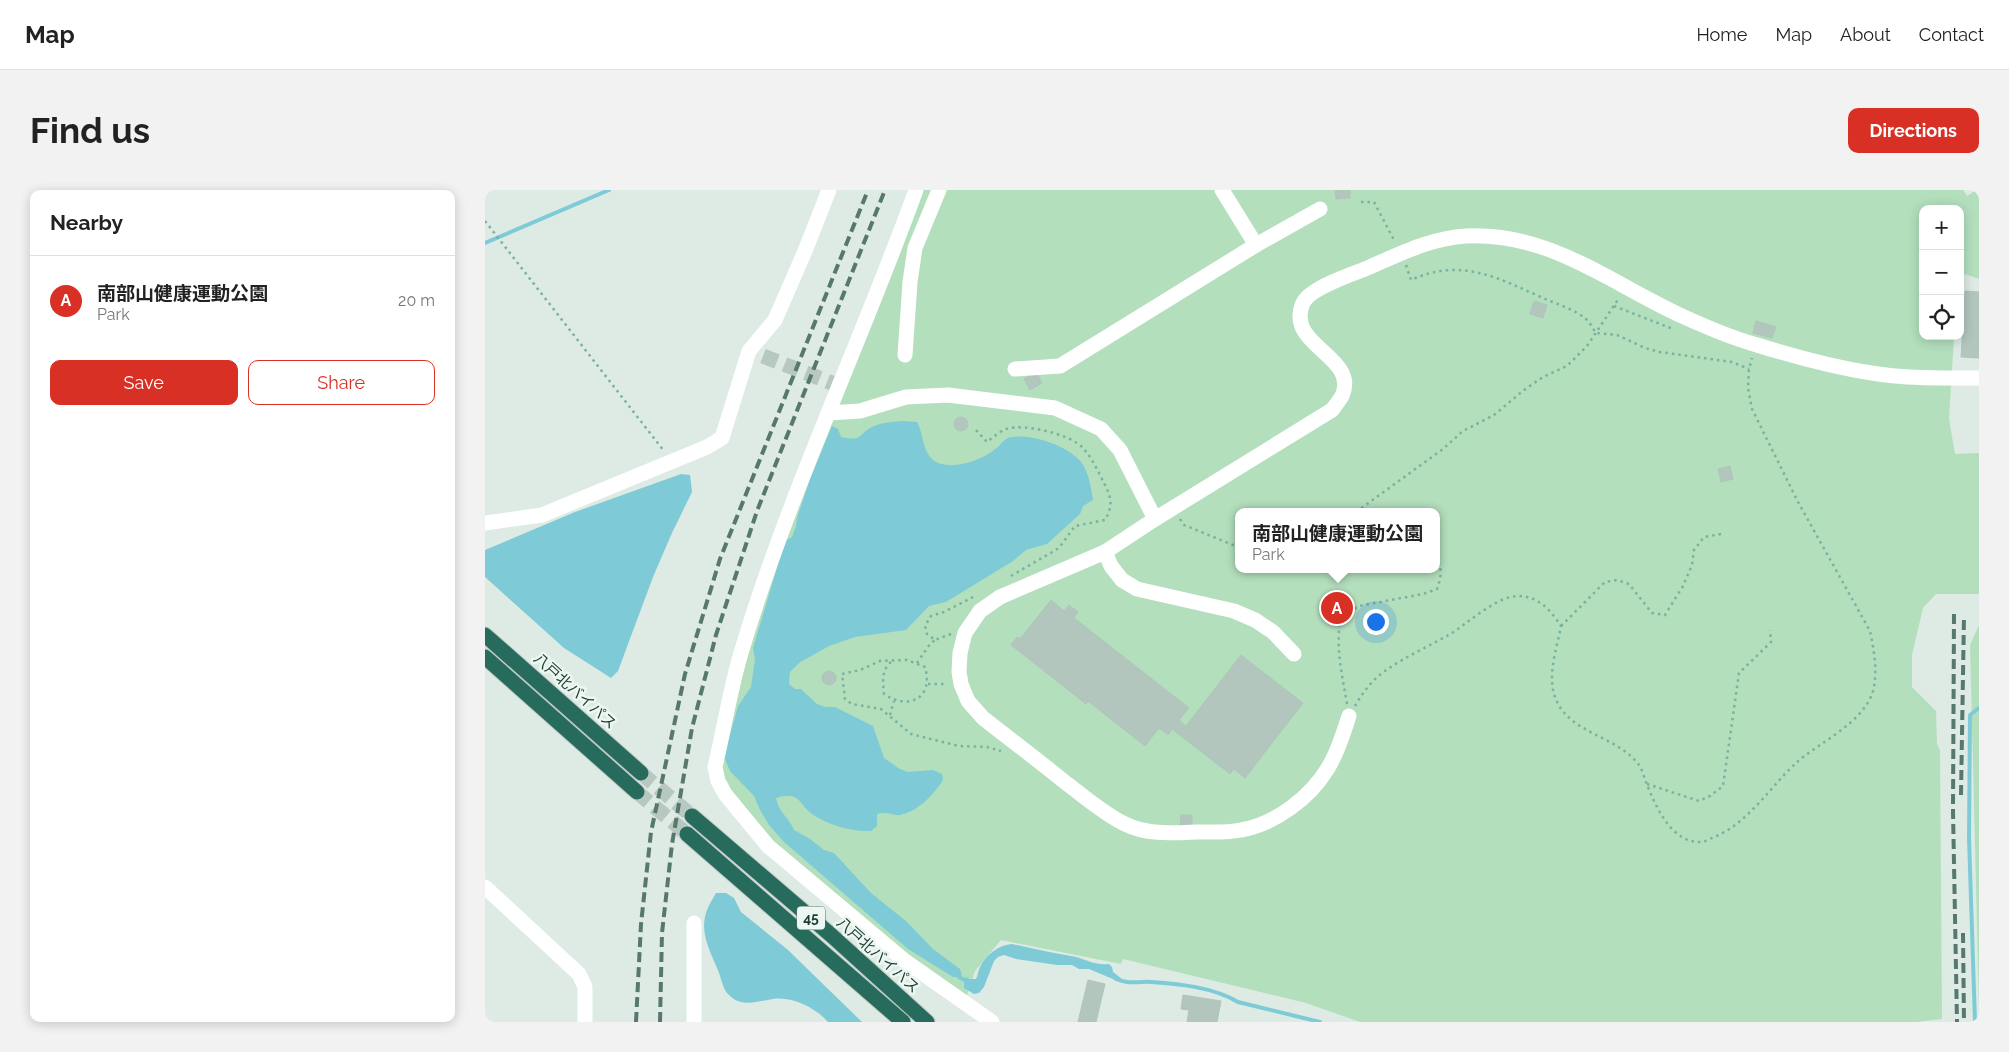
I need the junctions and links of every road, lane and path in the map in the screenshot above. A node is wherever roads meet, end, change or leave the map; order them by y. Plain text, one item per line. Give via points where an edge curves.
1 (829, 190) edge
2 (916, 190) edge
3 (939, 190) edge
4 (1222, 190) edge
5 (1361, 202) dead end
6 (1320, 209) dead end
7 (485, 221) edge
8 (1256, 245) junction
9 (1401, 254) junction
10 (1625, 286) junction
11 (1596, 333) junction
12 (1756, 345) junction
13 (905, 355) dead end
14 (1015, 369) dead end
15 (1749, 369) junction
16 (1979, 378) edge
17 (829, 413) junction
18 (976, 430) dead end
19 (673, 461) junction
20 (1173, 508) junction
21 (1362, 508) edge
22 (1155, 519) junction
23 (485, 523) edge
24 (1721, 534) dead end
25 (1235, 546) edge
26 (1105, 552) junction
27 (1440, 568) edge
28 (1003, 580) dead end
29 (980, 594) dead end
30 (1561, 626) junction
31 (1770, 630) dead end
32 (965, 633) junction
33 (485, 635) edge
34 (935, 640) junction
35 (1295, 654) dead end
36 (485, 657) edge
37 (891, 662) junction
38 (917, 663) junction
39 (928, 684) junction
40 (961, 684) junction
41 (894, 701) junction
42 (890, 715) junction
43 (1349, 716) junction
44 (1004, 751) dead end
45 (641, 773) tunnel mouth
46 (1647, 784) junction
47 (637, 792) tunnel mouth
48 (692, 816) tunnel mouth
49 (687, 834) tunnel mouth
50 (485, 886) edge
51 (694, 923) dead end
52 (585, 1022) edge
53 (694, 1022) edge
54 (903, 1022) edge
55 (927, 1022) edge
56 (992, 1022) edge

1 - 19 street via 722,438
2 - 17 street via 836,384
3 - 13 street via 915,248
4 - 8 street
5 - 9 path via 1374,202
6 - 8 street
7 - 19 path
8 - 14 street via 1060,366
9 - 10 street via 1440,240 1465,236 1519,240 1573,258
9 - 11 path via 1411,280 1427,273 1451,270 1491,275 1573,311 1587,320
9 - 20 street via 1312,292 1303,302 1300,320 1306,336 1337,364 1344,379 1342,395 1332,410
10 - 11 path
10 - 12 street via 1683,316
11 - 15 path via 1617,335 1660,352 1732,362
11 - 21 path via 1567,366 1543,377 1494,415 1463,431
12 - 15 path
12 - 16 street via 1859,372 1888,376
15 - 46 path via 1751,409 1798,502 1870,631 1875,652 1873,692 1863,709 1845,728 1796,763 1749,813 1725,833 1702,842 1683,838 1667,825
17 - 22 street via 860,411 906,397 948,395 1055,408 1101,429 1120,450
17 - 56 street via 783,527 741,654 715,767 718,781 768,846 905,961
18 - 28 path via 987,442 1006,429 1019,427 1049,432 1082,446 1112,500 1105,520 1075,526 1059,548
19 - 23 street via 542,515
20 - 22 street
20 - 25 path via 1184,525
22 - 26 street
24 - 30 path via 1704,537 1694,550 1683,586 1665,615 1652,613 1629,584 1617,580 1605,582
26 - 32 street via 1000,597 980,611
26 - 35 street via 1122,580 1137,589 1234,611 1273,632
27 - 43 path via 1442,576 1437,589 1359,606 1341,616 1340,670
29 - 34 path via 931,616 925,626 927,634
30 - 43 path via 1550,609 1533,598 1511,597 1384,671 1364,690
30 - 46 path via 1552,674 1555,696 1565,714 1582,728 1615,744 1639,765
31 - 46 path via 1771,642 1739,673 1723,786 1699,800
32 - 34 path
32 - 40 street via 960,653
33 - 45 highway, 八戸北バイパス
34 - 38 path
36 - 47 highway
37 - 38 path via 907,660
37 - 41 path via 885,666 883,683 884,694
37 - 42 path via 880,661 842,674 845,699 852,704 881,709
38 - 39 path via 925,667
39 - 40 path
39 - 41 path via 924,694 916,699
40 - 43 street via 968,701 983,718 1099,808 1125,824 1147,832 1166,834 1239,831 1257,826 1291,807 1328,769
41 - 42 path
42 - 44 path via 911,734 959,746
48 - 55 highway, 八戸北バイパス / 45
49 - 54 highway, 45
50 - 52 street via 579,974 585,987
51 - 53 street

